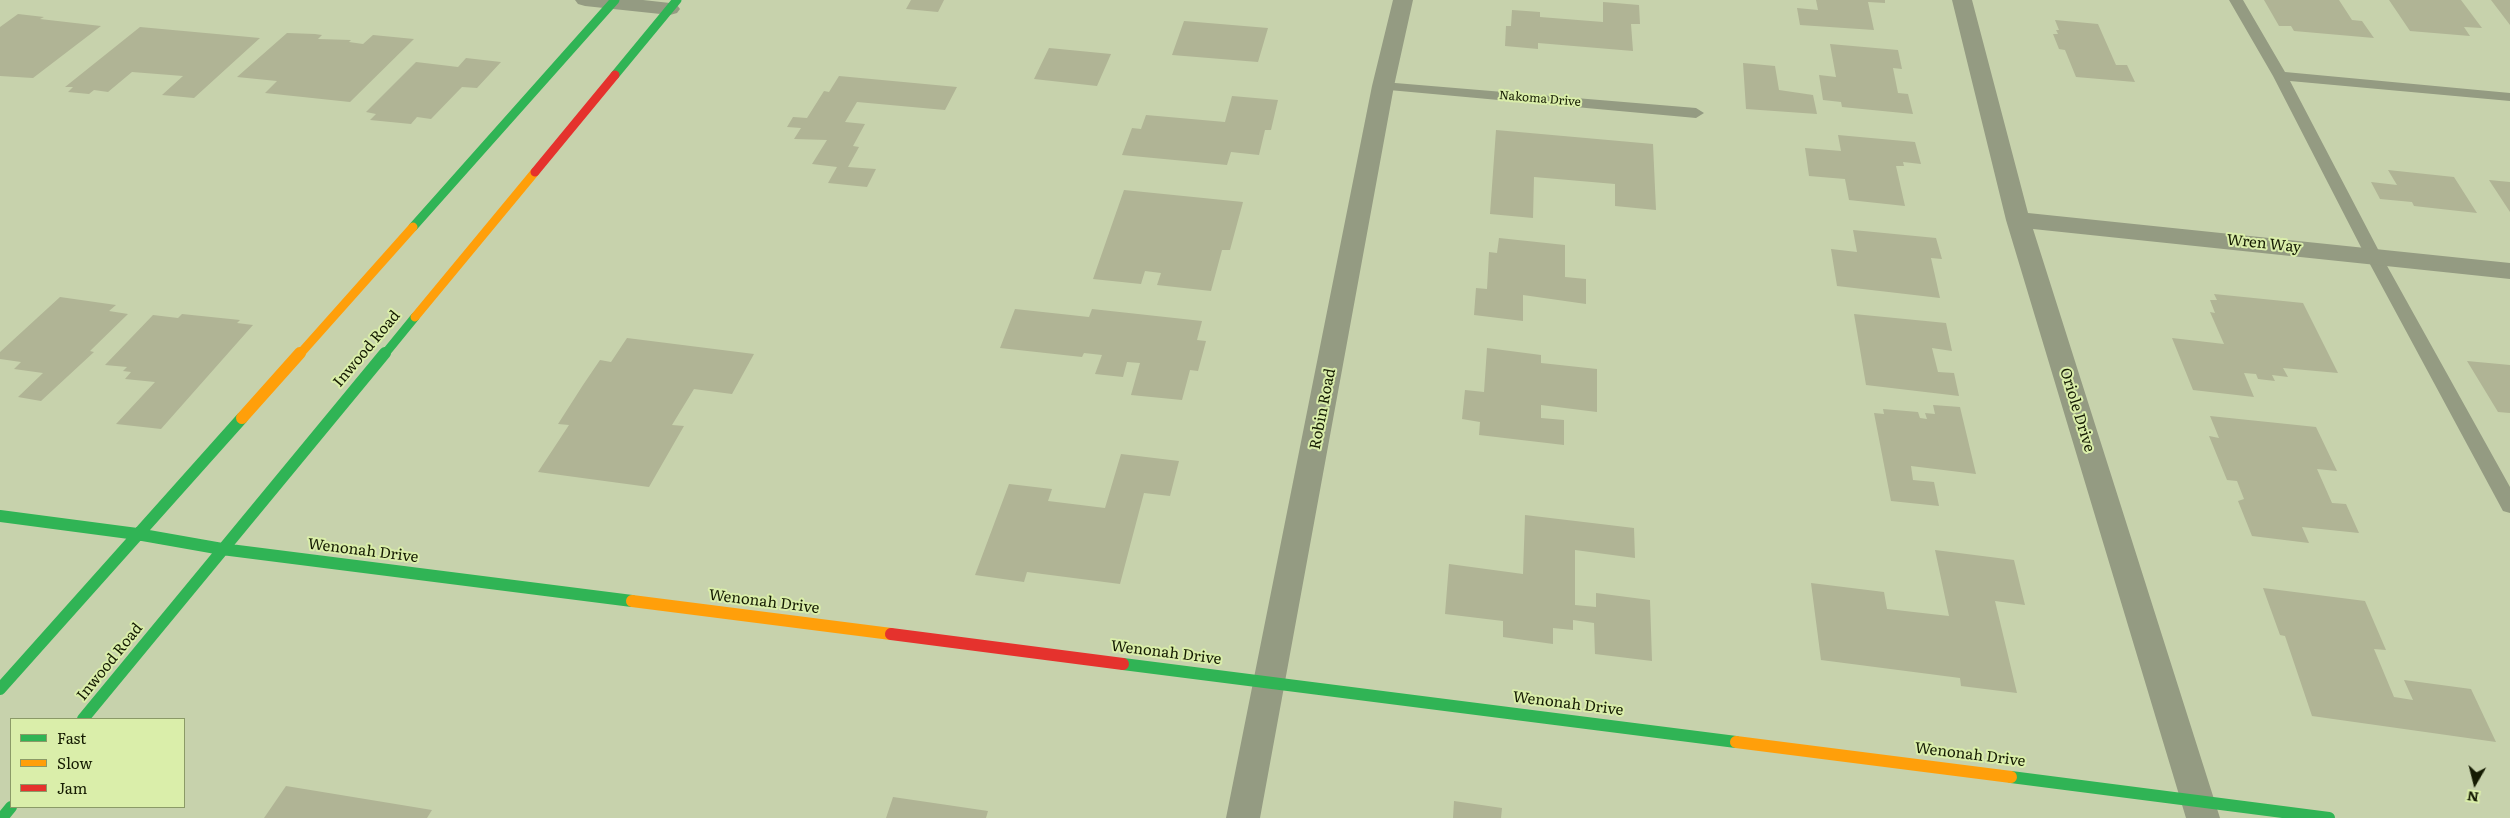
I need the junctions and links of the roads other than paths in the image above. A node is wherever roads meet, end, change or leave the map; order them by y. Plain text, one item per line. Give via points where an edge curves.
1 (585, 0) edge
2 (1403, 0) edge
3 (1962, 0) edge
4 (2236, 0) edge
5 (614, 1) edge
6 (673, 4) edge
7 (2280, 76) junction
8 (1383, 86) junction
9 (2510, 97) edge
10 (1696, 113) dead end
11 (2018, 220) junction
12 (2373, 255) junction
13 (2510, 270) edge
14 (2510, 505) edge
15 (0, 516) edge
16 (137, 534) junction
17 (222, 548) junction
18 (1270, 681) junction
19 (0, 689) edge
20 (84, 718) edge
21 (10, 808) edge
22 (2200, 809) edge
23 (2, 818) edge
24 (1243, 818) edge
25 (2329, 818) edge

1 - 5 street
2 - 8 street, Robin Road
3 - 11 street, Oriole Drive
4 - 7 lane
5 - 6 street
5 - 16 main road
6 - 17 main road, Inwood Road
7 - 9 lane
7 - 12 lane
8 - 10 lane, Nakoma Drive
8 - 18 street, Robin Road
11 - 12 street, Wren Way
11 - 22 street, Oriole Drive
12 - 13 street, Wren Way
12 - 14 lane
15 - 16 main road, Wenonah Drive
16 - 17 main road, Wenonah Drive
16 - 19 main road
17 - 18 main road, Wenonah Drive
17 - 20 main road, Inwood Road
18 - 22 main road, Wenonah Drive
18 - 24 street, Robin Road
21 - 23 main road
22 - 25 main road, Wenonah Drive

